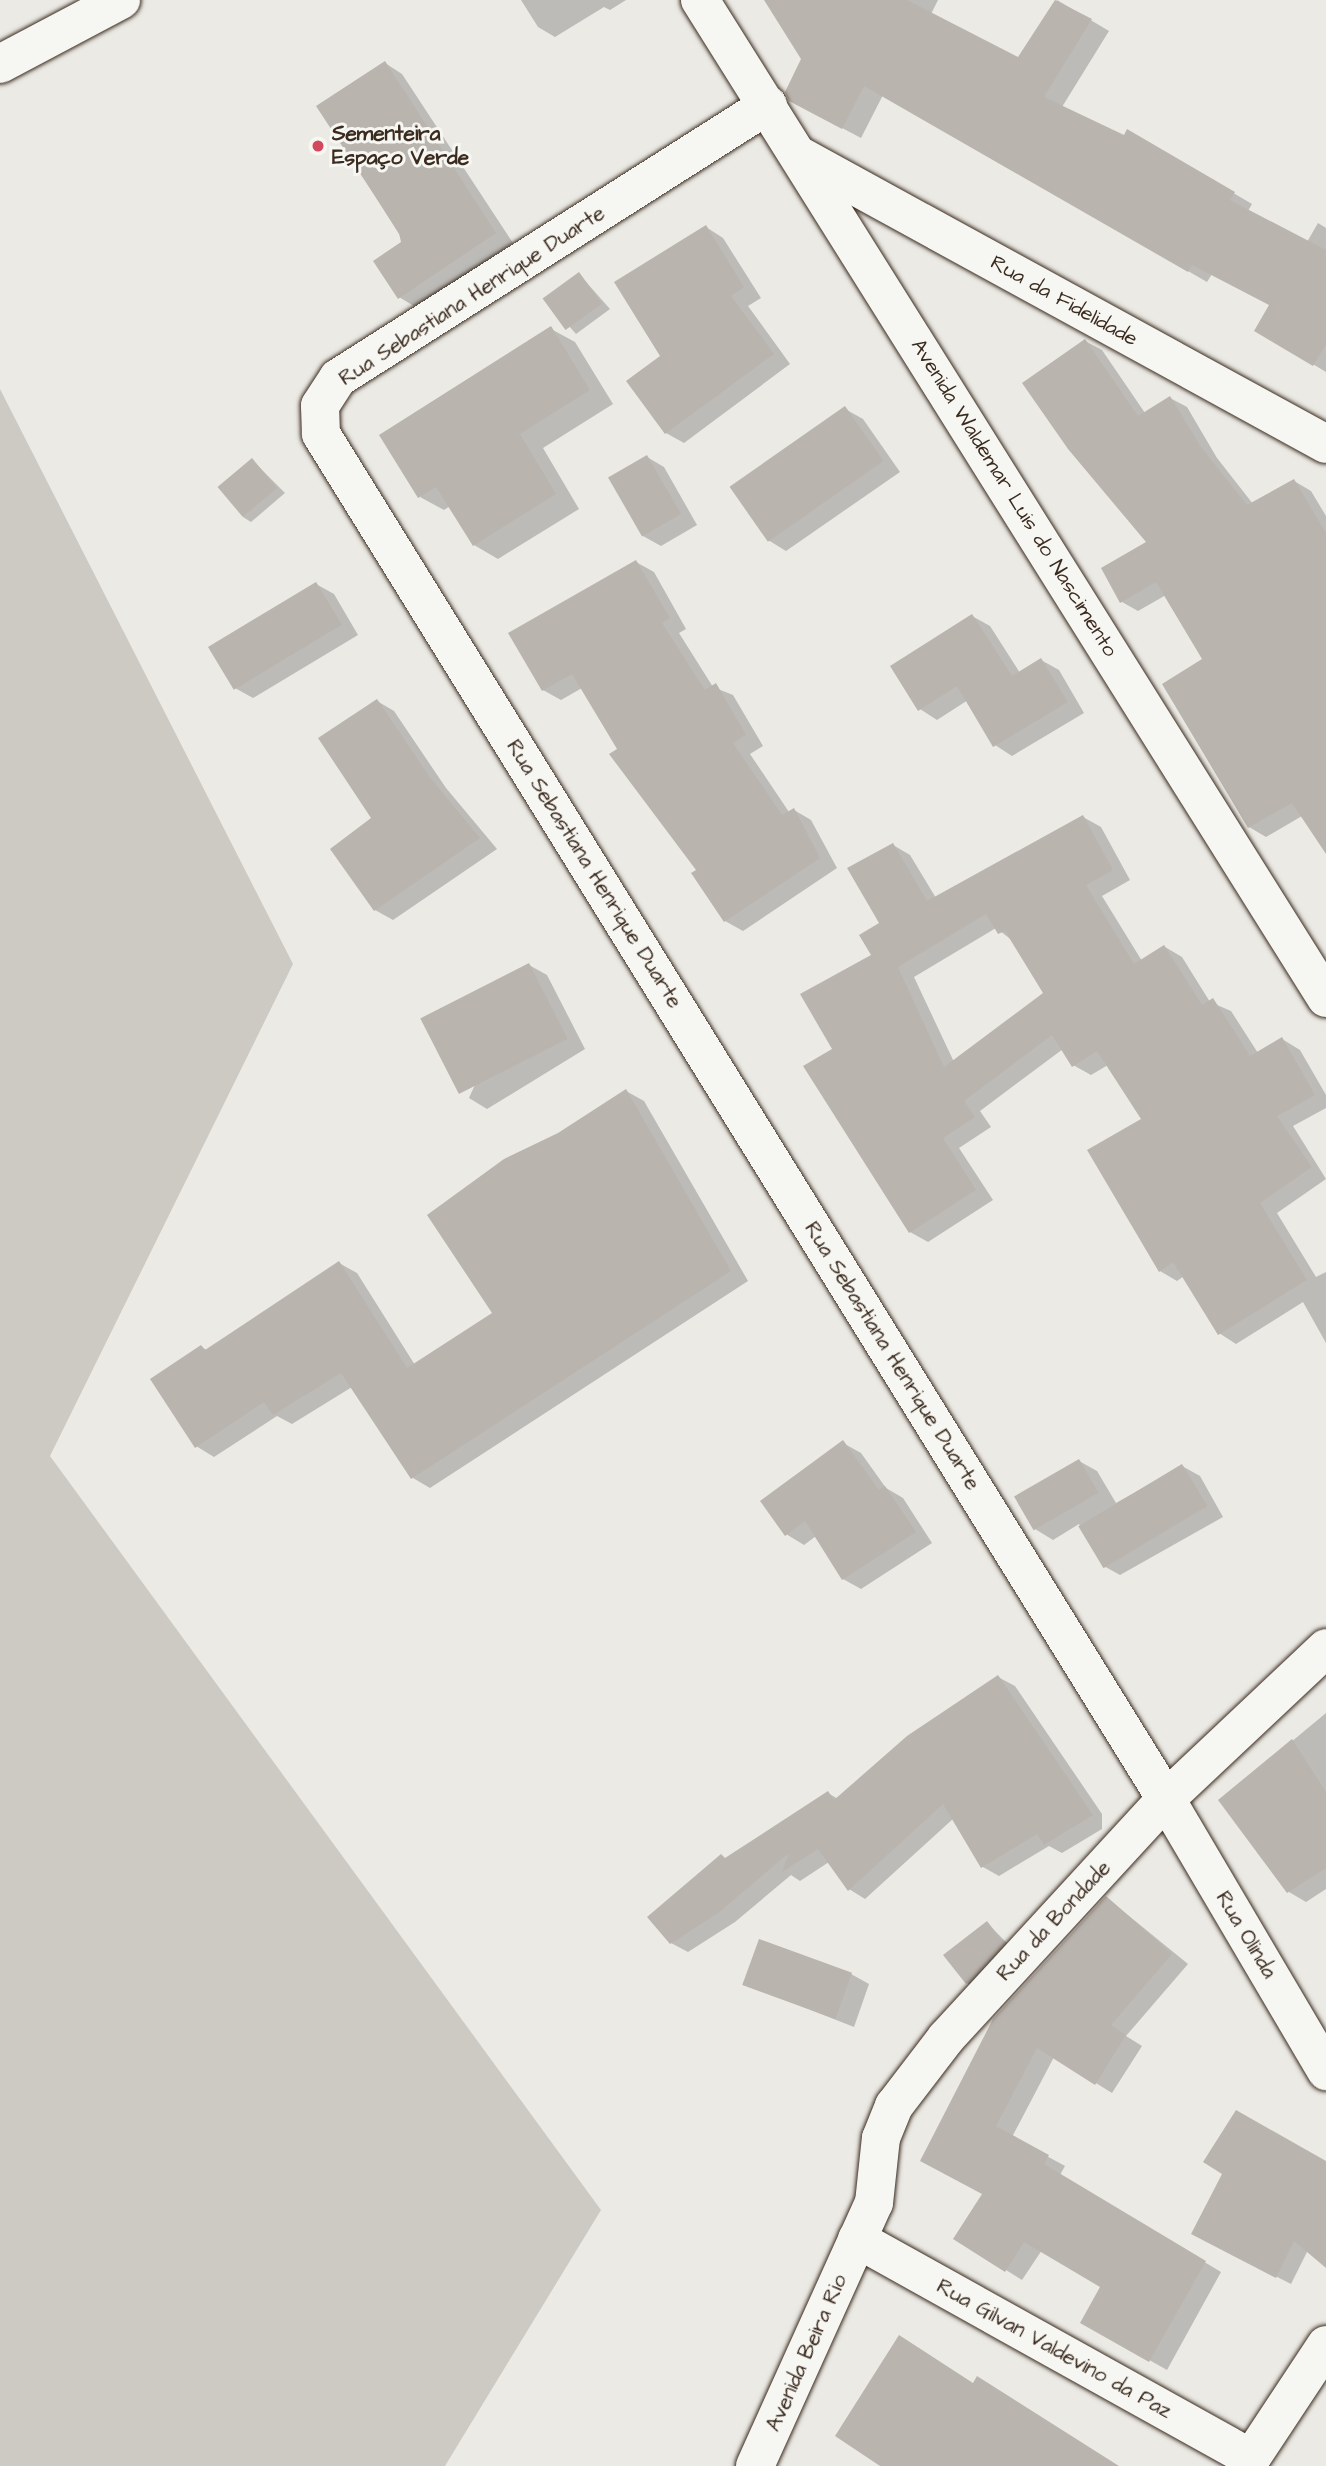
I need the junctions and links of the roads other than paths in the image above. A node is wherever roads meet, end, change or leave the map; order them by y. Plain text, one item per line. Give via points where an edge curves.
1 (121, 0) edge
2 (700, 0) edge
3 (0, 64) edge
4 (768, 105) junction
5 (802, 158) junction
6 (1326, 444) edge
7 (1326, 998) edge
8 (1326, 1648) edge
9 (1166, 1799) junction
10 (1326, 2071) edge
11 (857, 2239) junction
12 (1326, 2345) edge
13 (1248, 2462) edge
14 (755, 2466) edge

1 - 3 street
2 - 4 street, Avenida Waldemar Luis do Nascimento
4 - 5 street, Avenida Waldemar Luis do Nascimento
4 - 9 street, Rua Sebastiana Henrique Duarte via 338,378 320,406 321,434
5 - 6 street, Rua da Fidelidade
5 - 7 street, Avenida Waldemar Luis do Nascimento
8 - 9 street, Rua da Bondade
9 - 10 street, Rua Olinda
9 - 11 street, Rua da Bondade via 946,2038 894,2106 881,2138 874,2203
11 - 13 street, Rua Gilvan Valdevino da Paz
11 - 14 street, Avenida Beira Rio
12 - 13 street

